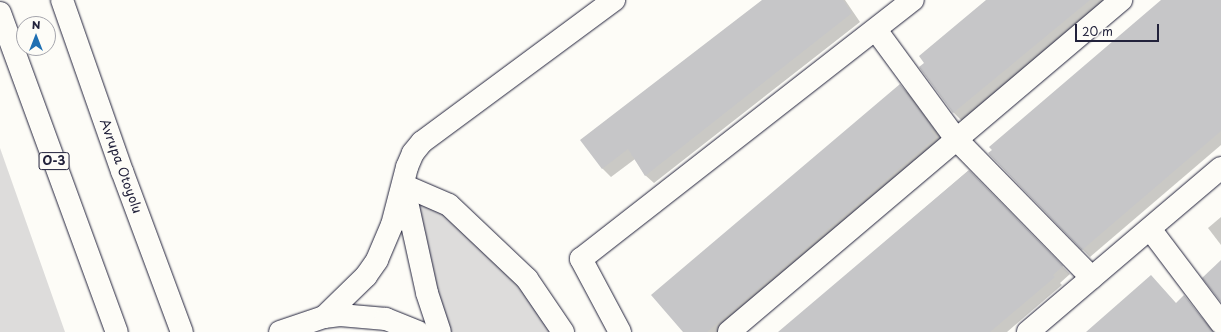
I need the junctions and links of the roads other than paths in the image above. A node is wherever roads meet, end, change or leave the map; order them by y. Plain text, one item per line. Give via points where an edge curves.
1 (62, 0) edge
2 (614, 0) edge
3 (914, 0) edge
4 (1121, 0) edge
5 (0, 13) edge
6 (876, 30) junction
7 (956, 139) junction
8 (1221, 168) edge
9 (403, 185) junction
10 (1150, 229) junction
11 (1092, 278) junction
12 (324, 317) junction
13 (1221, 323) edge
14 (117, 332) edge
15 (182, 332) edge
16 (280, 332) edge
17 (418, 332) edge
18 (440, 332) edge
19 (563, 332) edge
20 (620, 332) edge
21 (729, 332) edge
22 (1028, 332) edge

1 - 15 main road, Avrupa Otoyolu
2 - 9 main road via 422,142 410,160
3 - 6 main road
4 - 7 main road
5 - 14 main road, O-3
6 - 7 main road
6 - 20 main road via 581,259
7 - 11 main road
7 - 21 main road
8 - 10 main road
9 - 12 main road via 392,225 377,260 366,276
9 - 18 main road via 426,286
9 - 19 main road via 449,205 527,279
10 - 11 main road
10 - 13 main road
11 - 22 main road
12 - 16 main road
12 - 17 main road via 340,315 378,318

